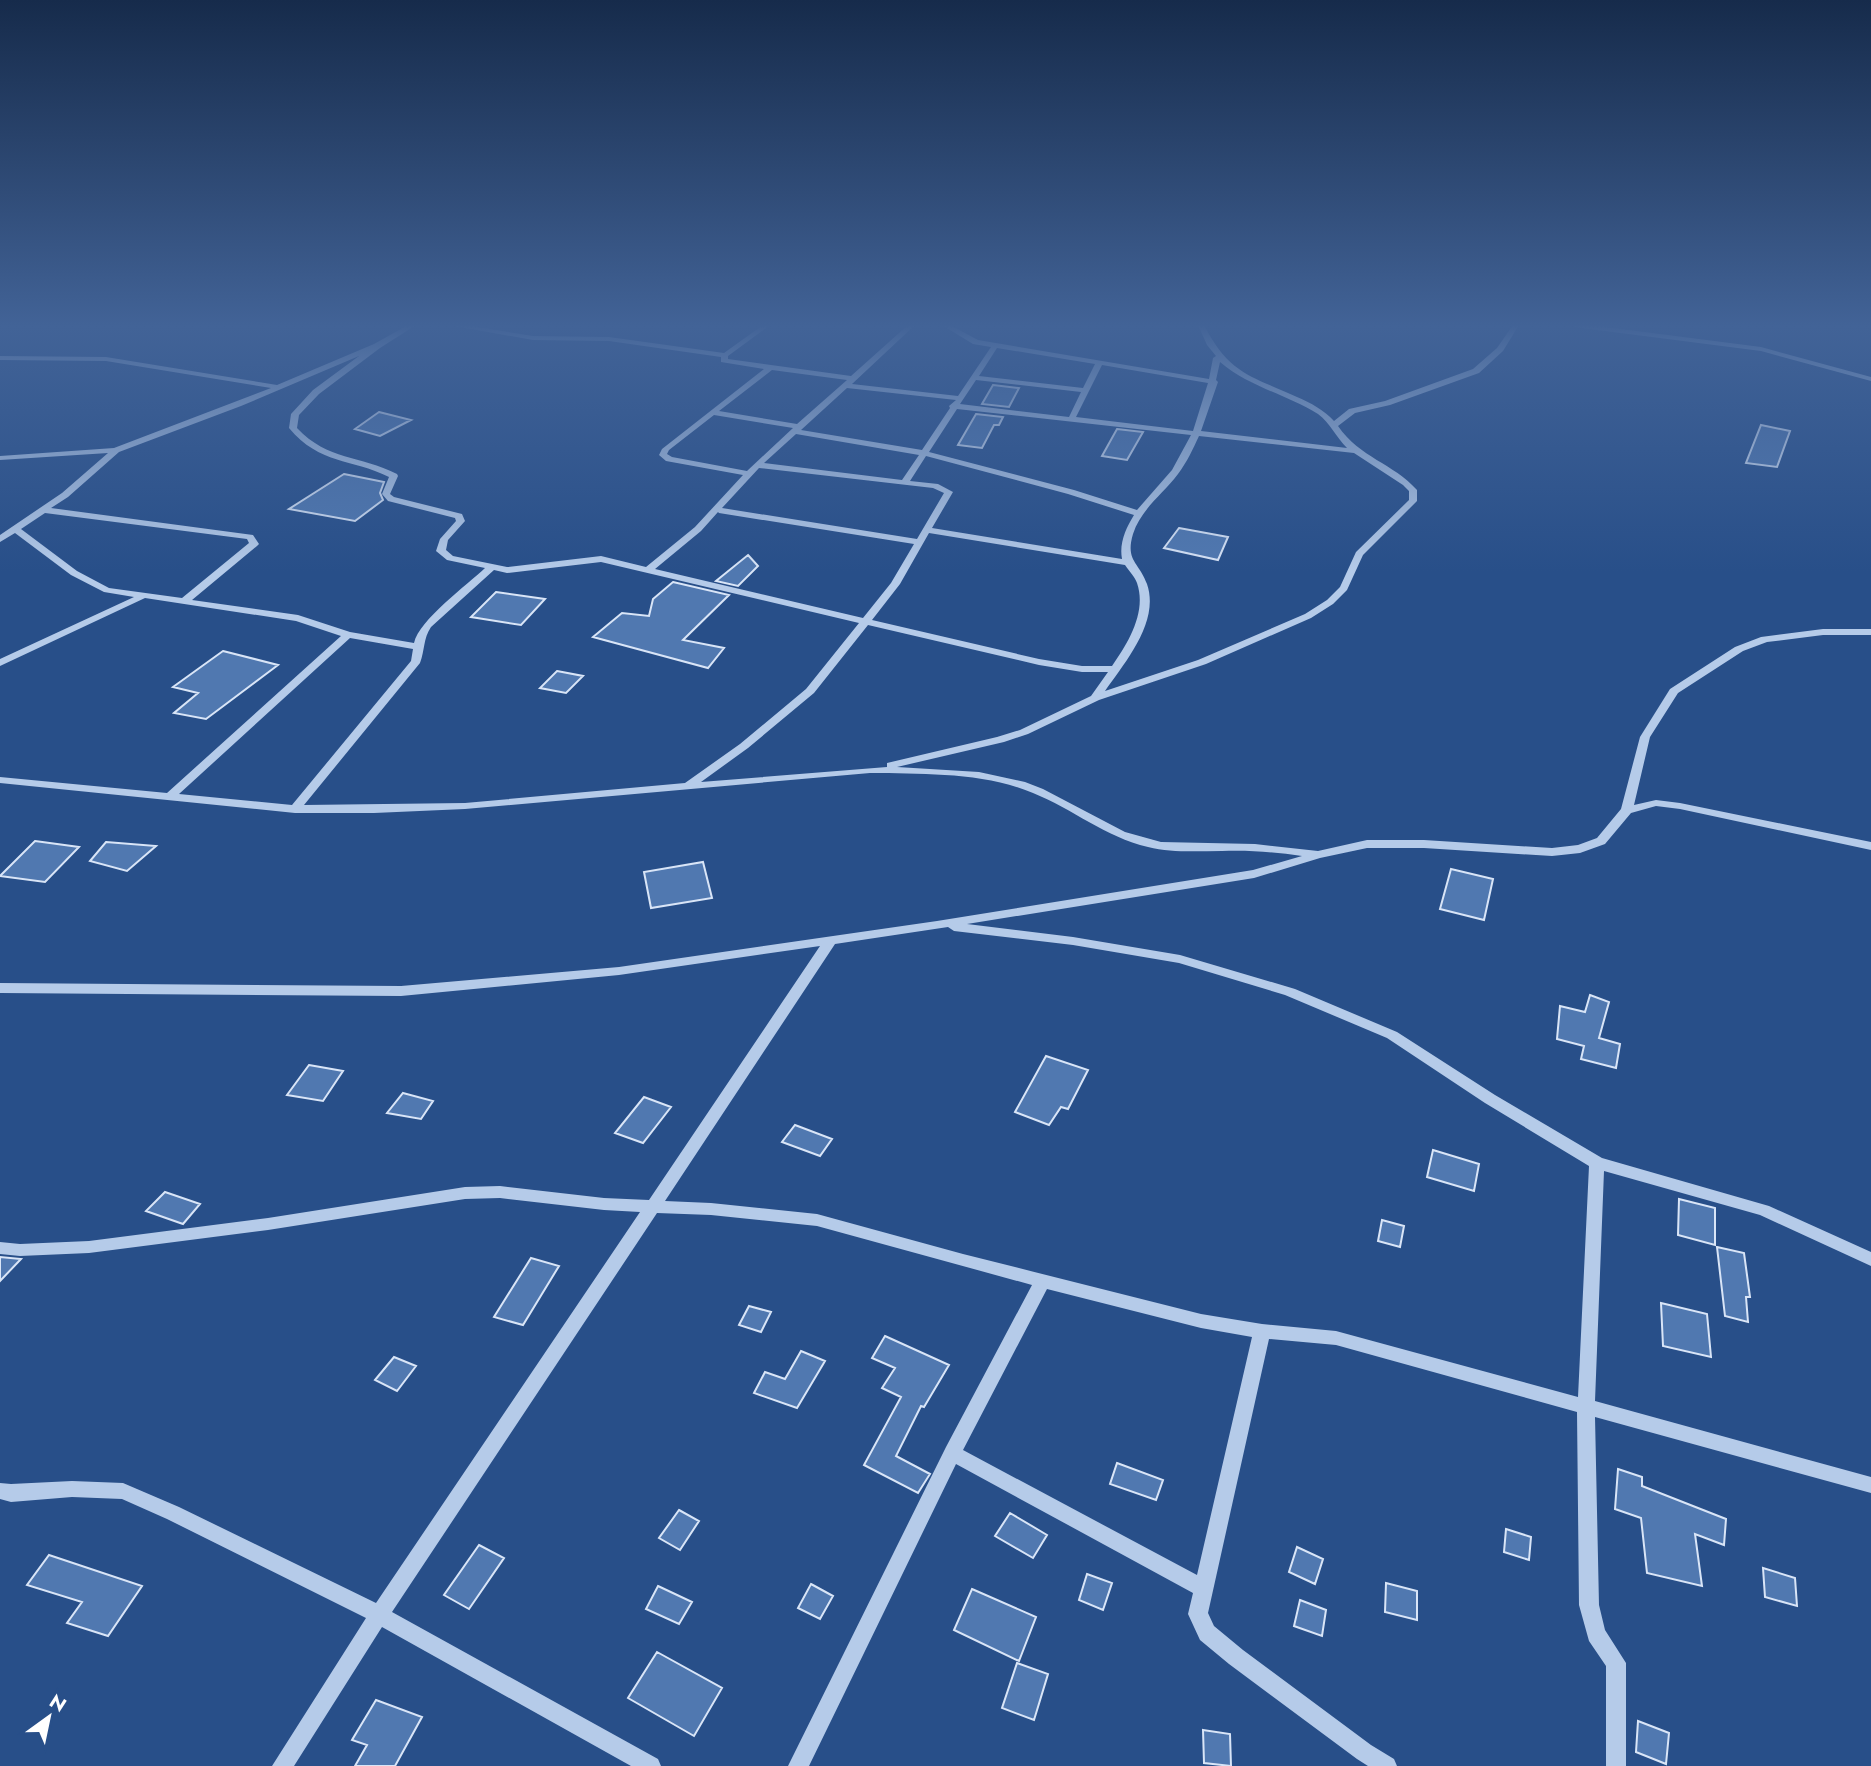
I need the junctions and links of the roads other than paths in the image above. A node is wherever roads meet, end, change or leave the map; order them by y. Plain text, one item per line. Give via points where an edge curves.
1 (229, 407) edge
2 (301, 407) edge
3 (722, 407) edge
4 (820, 407) edge
5 (953, 407) edge
6 (957, 407) edge
7 (1077, 407) edge
8 (1206, 407) edge
9 (1310, 407) edge
10 (1368, 407) edge
11 (715, 413) junction
12 (1072, 418) junction
13 (1336, 424) junction
14 (796, 429) junction
15 (1195, 434) junction
16 (116, 450) junction
17 (1356, 451) junction
18 (923, 453) junction
19 (0, 458) edge
20 (757, 466) junction
21 (750, 474) junction
22 (905, 482) junction
23 (43, 510) junction
24 (719, 510) junction
25 (1137, 513) junction
26 (15, 530) junction
27 (927, 530) junction
28 (0, 540) edge
29 (919, 542) junction
30 (1126, 562) junction
31 (491, 568) junction
32 (649, 569) junction
33 (141, 597) junction
34 (183, 602) junction
35 (867, 619) junction
36 (1871, 632) edge
37 (348, 635) junction
38 (420, 647) junction
39 (0, 663) edge
40 (1114, 669) junction
41 (1095, 698) junction
42 (870, 770) junction
43 (0, 780) edge
44 (687, 786) junction
45 (170, 796) junction
46 (295, 809) junction
47 (1627, 810) junction
48 (1871, 846) edge
49 (1318, 855) junction
50 (937, 925) junction
51 (831, 940) junction
52 (0, 988) edge
53 (1597, 1163) junction
54 (651, 1206) junction
55 (0, 1248) edge
56 (1871, 1259) edge
57 (1043, 1280) junction
58 (1262, 1331) junction
59 (1586, 1406) junction
60 (952, 1453) junction
61 (1871, 1485) edge
62 (0, 1491) edge
63 (1204, 1589) junction
64 (379, 1615) junction
65 (1363, 1759) edge
66 (282, 1766) edge
67 (651, 1766) edge
68 (798, 1766) edge
69 (1387, 1766) edge
70 (1616, 1766) edge

1 - 16 street
2 - 31 street via 293,428 300,438 324,455 394,476 386,494 391,499 459,516 461,522 444,540 441,551 450,558
3 - 11 street
4 - 14 street
5 - 18 street
6 - 12 street
7 - 12 street
8 - 15 street
9 - 13 street
10 - 13 street via 1352,411
11 - 14 street
11 - 21 street via 663,455
12 - 15 street
13 - 17 street via 1340,437
14 - 18 street
14 - 20 street
15 - 17 street
15 - 25 street via 1176,471
16 - 19 street
16 - 23 street
17 - 41 street via 1402,477 1413,490 1413,501 1359,554 1344,587 1330,602 1202,662
18 - 22 street
18 - 25 street
20 - 21 street
20 - 22 street
21 - 24 street
22 - 27 street via 935,485 949,492
23 - 26 street
23 - 34 street via 250,537 254,544
24 - 29 street
24 - 32 street
25 - 30 street via 1127,538
26 - 28 street
26 - 33 street via 74,573 107,590
27 - 29 street
27 - 30 street
29 - 35 street via 895,584
30 - 40 street via 1142,584 1146,613
31 - 32 street via 522,570 601,559
31 - 38 street via 428,625
32 - 35 street
33 - 34 street
33 - 39 street
34 - 37 street via 298,618
35 - 40 street via 1039,662
35 - 44 street via 810,691
36 - 47 street via 1765,639 1740,649 1682,686 1661,708 1645,737
37 - 38 street
37 - 45 street
38 - 46 street via 416,661
40 - 41 street
41 - 42 street via 1000,740
42 - 44 street
42 - 49 street via 938,772 1036,790 1148,844 1276,848
43 - 45 street
44 - 46 street via 465,806
45 - 46 street
47 - 48 street via 1656,803 1680,806
47 - 49 street via 1601,841 1580,849 1552,852 1367,844
49 - 50 street via 1254,874
50 - 51 street
50 - 53 street via 1180,959 1290,992 1392,1035
51 - 52 street via 619,971 401,991
51 - 54 street
53 - 56 street via 1764,1210
53 - 59 street
54 - 55 street via 465,1193 103,1245
54 - 57 street via 817,1220
54 - 64 street
57 - 58 street via 1201,1321
57 - 60 street
58 - 59 street via 1336,1338
58 - 63 street
59 - 61 street
59 - 70 street via 1589,1605 1596,1634 1616,1663
60 - 63 street
60 - 68 street
62 - 64 street via 123,1491
63 - 65 street via 1198,1614 1207,1633
64 - 66 street
64 - 67 street
65 - 69 street

